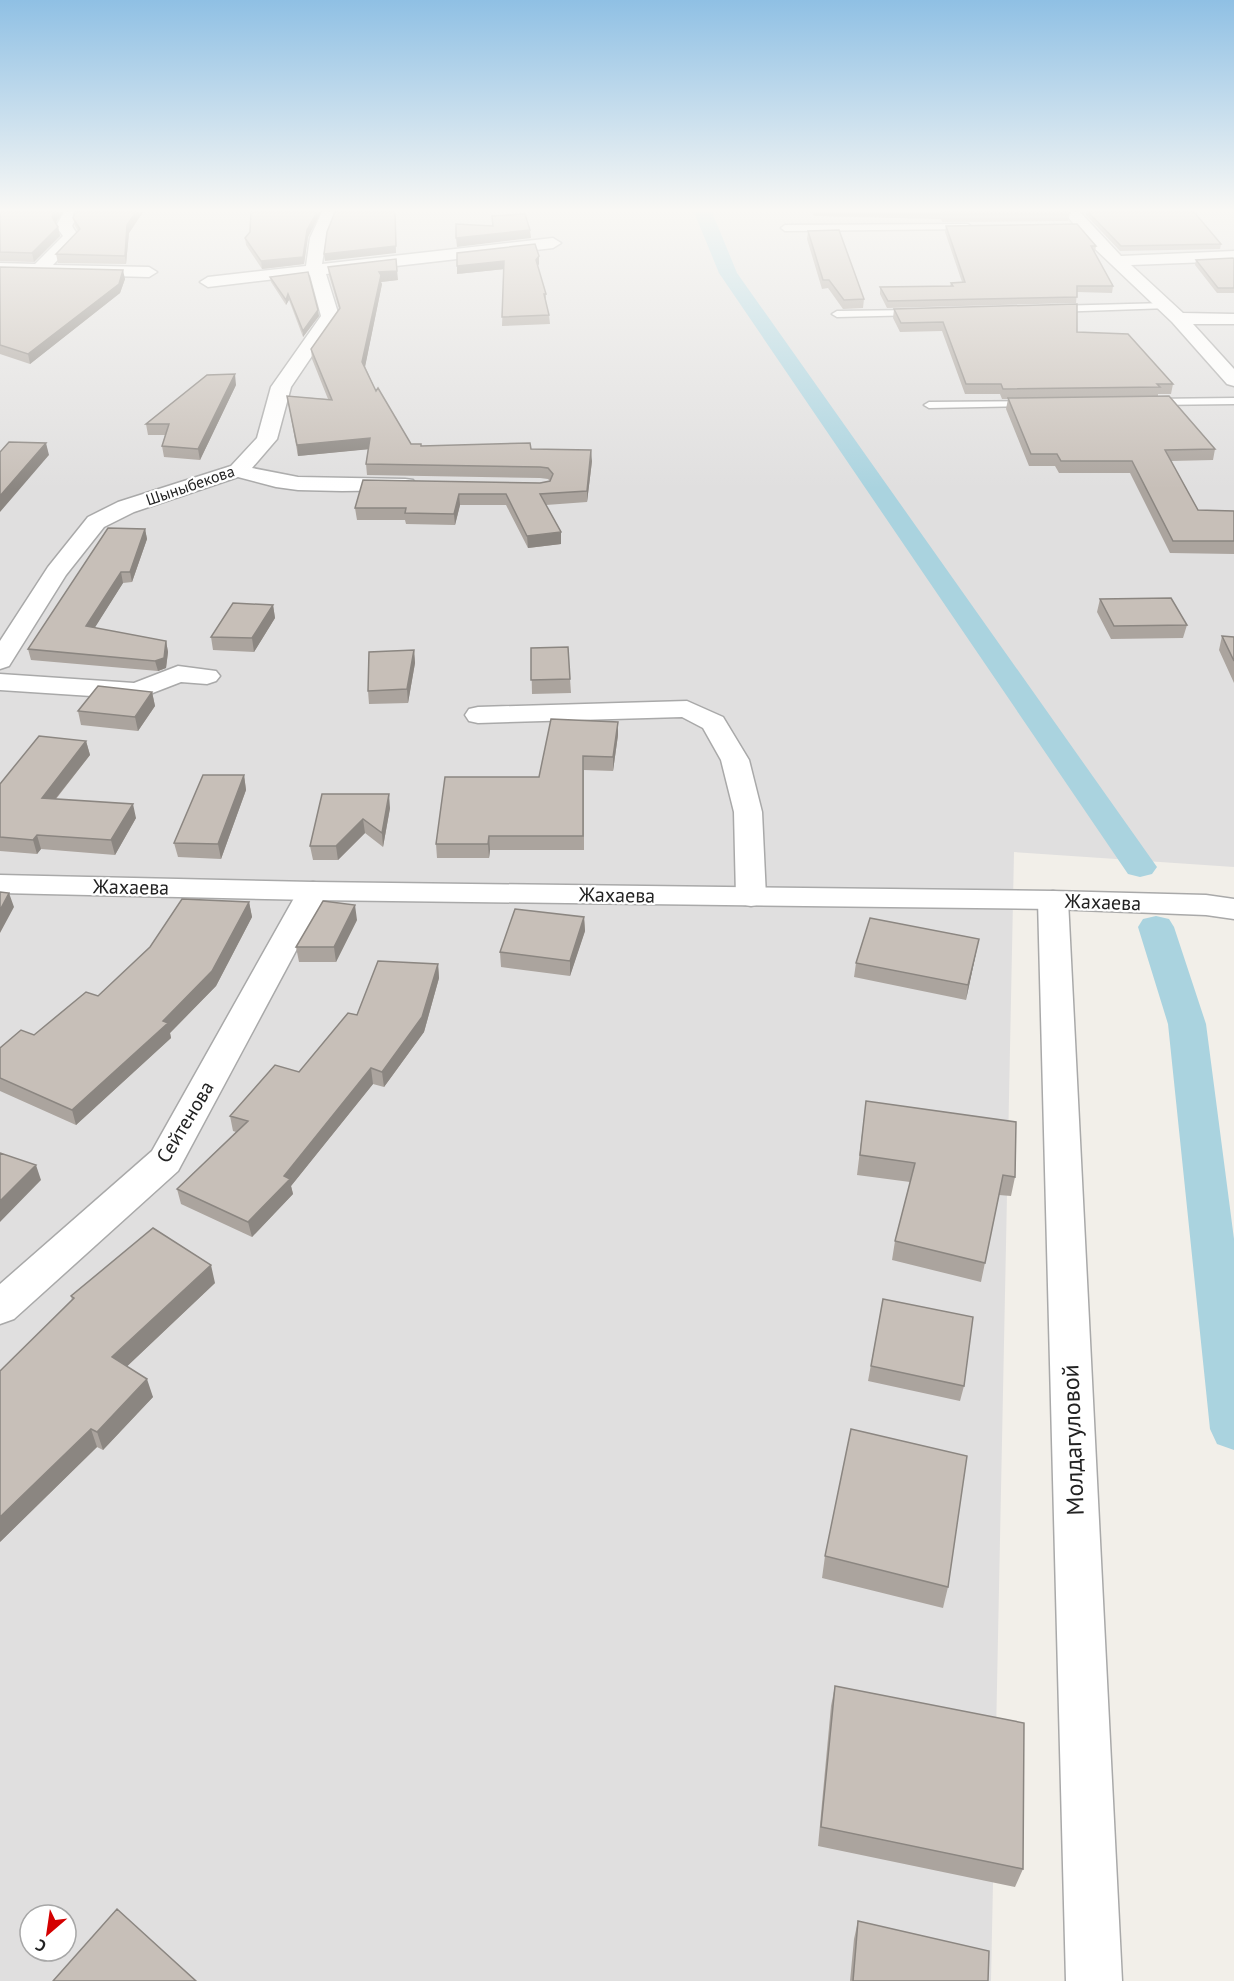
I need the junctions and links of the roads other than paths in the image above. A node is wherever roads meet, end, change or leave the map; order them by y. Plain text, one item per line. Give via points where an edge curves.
1 (327, 304) edge
2 (1164, 304) edge
3 (1049, 309) edge
4 (931, 312) edge
5 (1172, 312) junction
6 (837, 314) dead end
7 (1234, 319) edge
8 (1234, 380) edge
9 (1234, 401) edge
10 (1140, 402) edge
11 (1046, 403) edge
12 (929, 405) dead end
13 (238, 470) junction
14 (423, 485) edge
15 (0, 661) edge
16 (207, 676) dead end
17 (0, 682) edge
18 (478, 715) dead end
19 (0, 884) edge
20 (313, 891) junction
21 (752, 897) junction
22 (1062, 900) junction
23 (1220, 907) edge
24 (0, 1308) edge
25 (1094, 1981) edge

1 - 13 street, Шыныбекова via 330,316 281,387 267,439
2 - 5 street
3 - 5 lane
4 - 6 lane
5 - 7 street
5 - 8 street
9 - 10 lane
11 - 12 lane
13 - 14 street via 279,482
13 - 15 street, Шыныбекова via 126,507 96,522 56,572
16 - 17 street via 178,674 137,691
18 - 21 street via 687,709 714,723 735,760 748,812
19 - 20 street, Жахаева
20 - 21 street, Жахаева
20 - 24 street, Сейтенова via 165,1161
21 - 22 street, Жахаева
22 - 23 street, Жахаева
22 - 25 street, Молдагуловой

